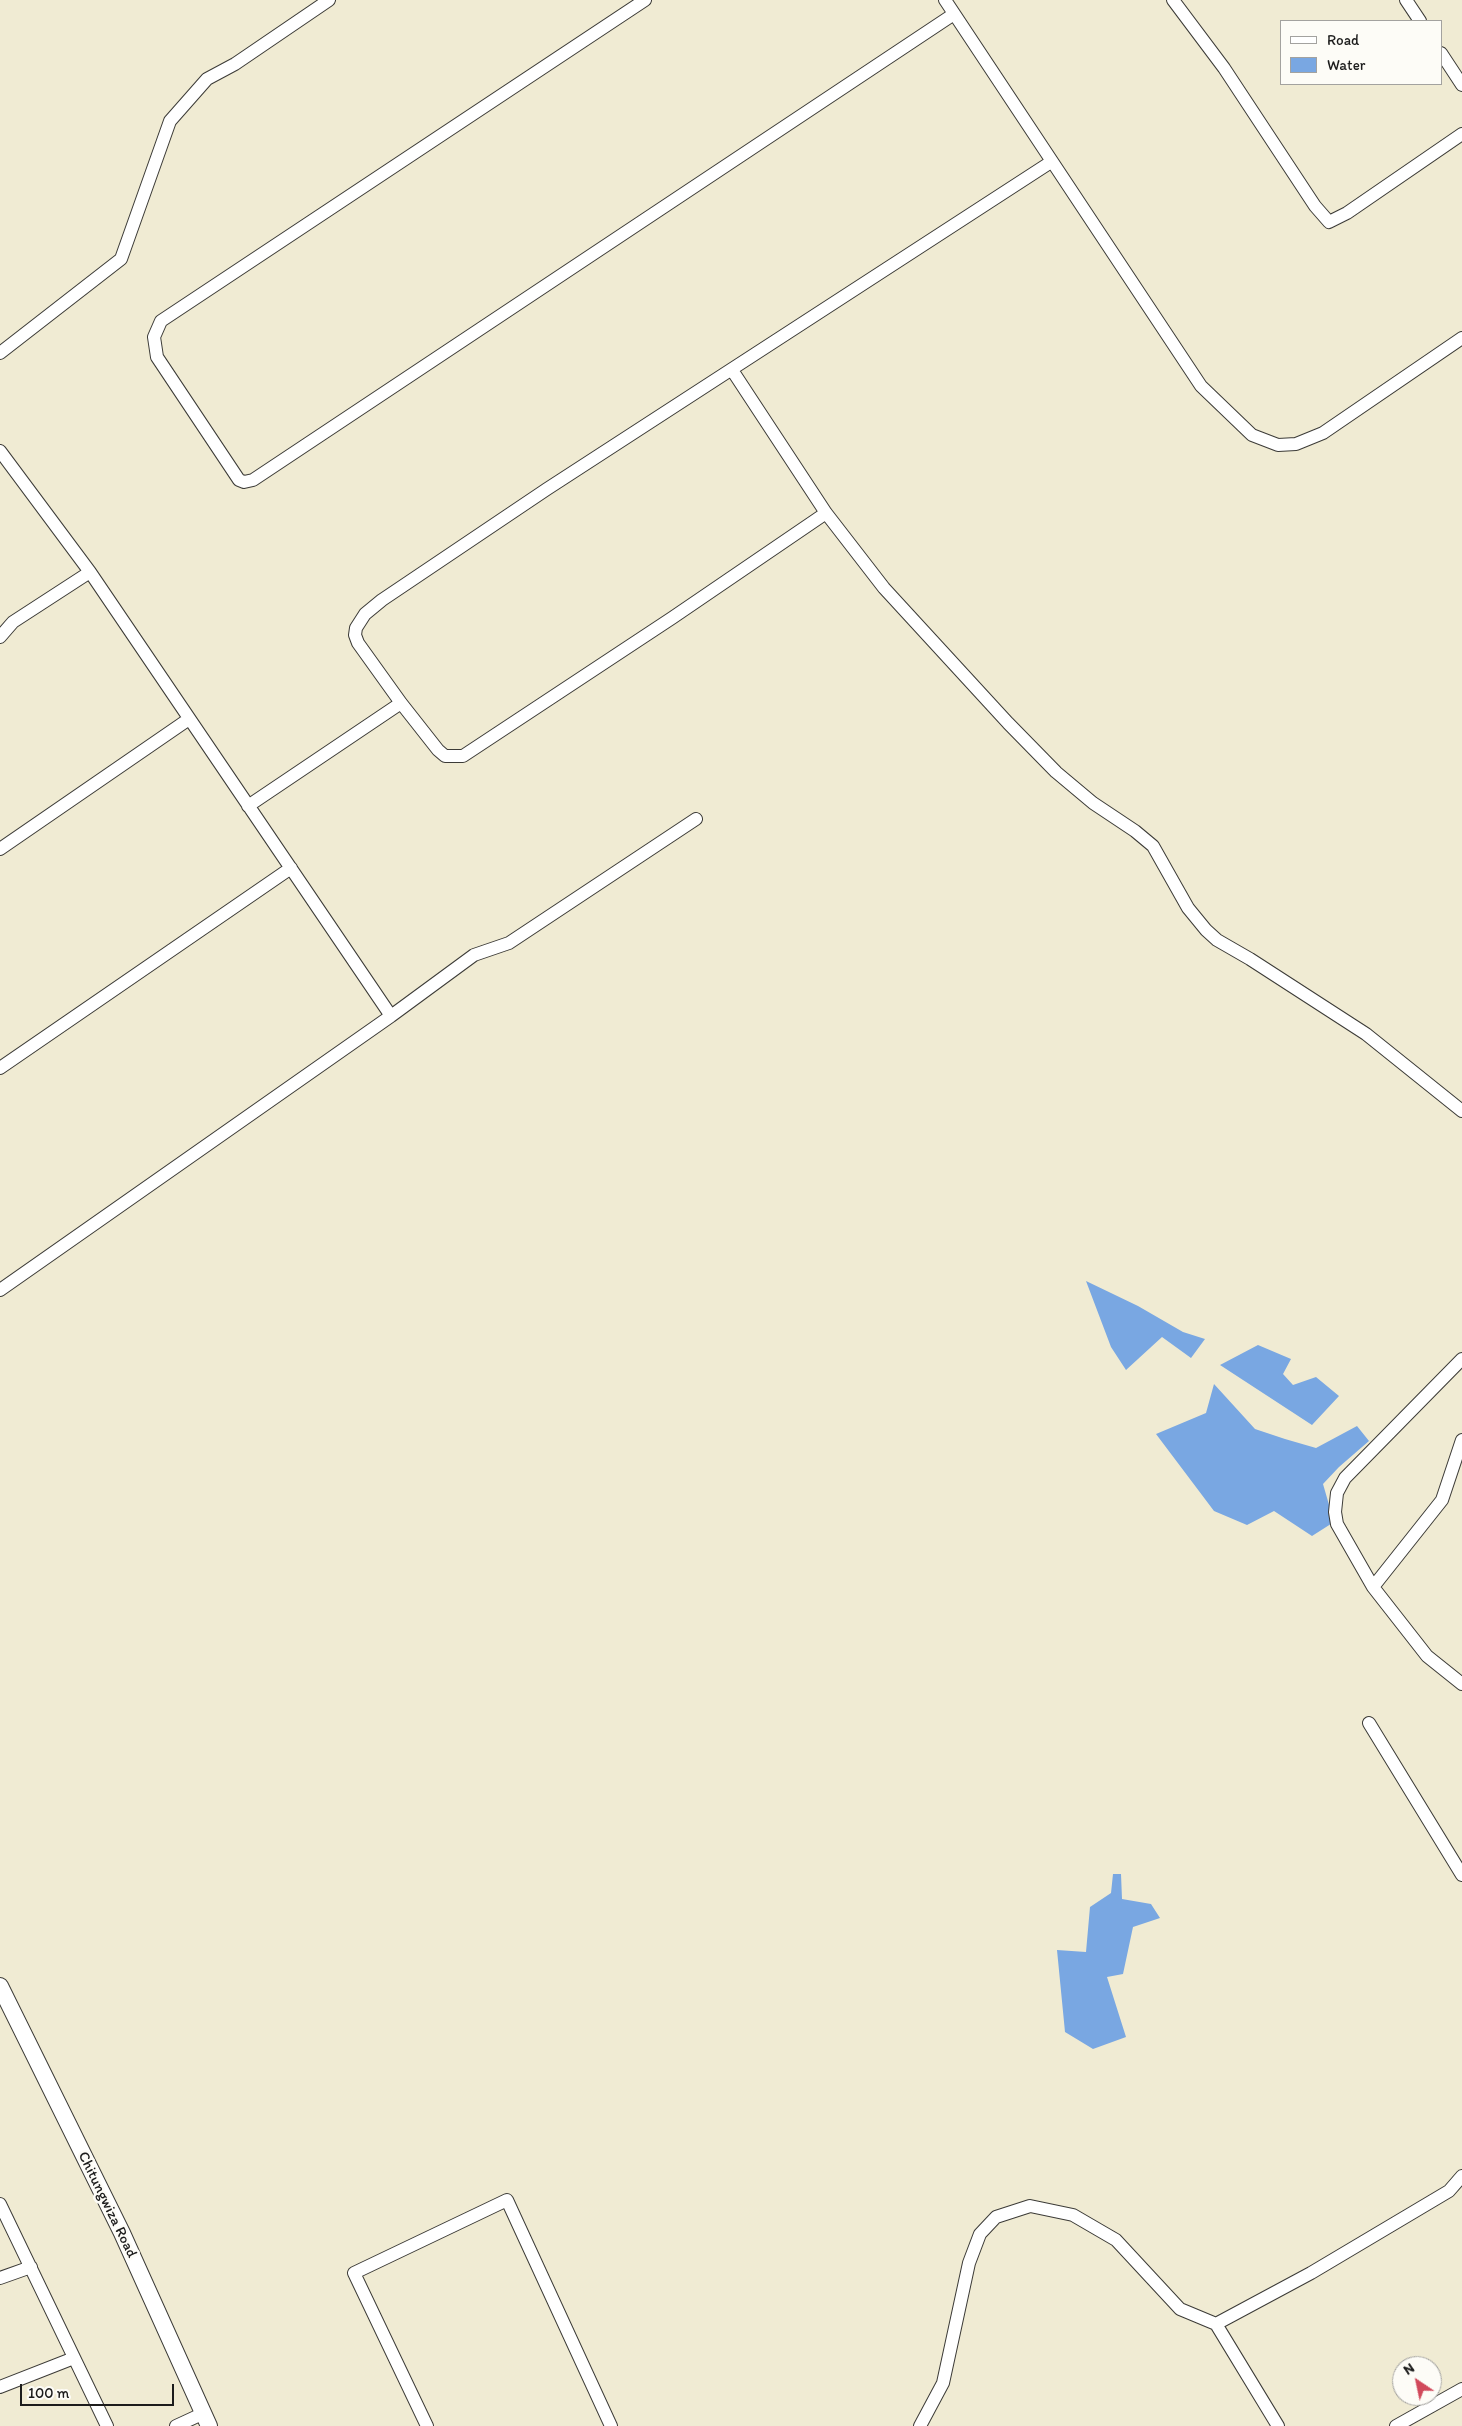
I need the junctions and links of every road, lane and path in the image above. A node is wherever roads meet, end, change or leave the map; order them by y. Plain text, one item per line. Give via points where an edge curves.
1 (328, 0) edge
2 (645, 0) edge
3 (945, 0) edge
4 (1173, 0) edge
5 (1406, 0) edge
6 (954, 14) junction
7 (1419, 20) edge
8 (1442, 55) edge
9 (1462, 85) edge
10 (1462, 134) edge
11 (1051, 162) junction
12 (1462, 338) edge
13 (0, 353) edge
14 (732, 370) junction
15 (0, 451) edge
16 (826, 513) junction
17 (90, 572) junction
18 (0, 637) edge
19 (401, 703) junction
20 (189, 719) junction
21 (248, 806) junction
22 (696, 819) dead end
23 (0, 849) edge
24 (291, 868) junction
25 (391, 1016) junction
26 (0, 1068) edge
27 (1462, 1111) edge
28 (0, 1290) edge
29 (1462, 1359) edge
30 (1462, 1440) edge
31 (1373, 1587) junction
32 (1462, 1684) edge
33 (1368, 1722) dead end
34 (1462, 1875) edge
35 (0, 1986) edge
36 (1462, 2176) edge
37 (0, 2204) edge
38 (31, 2267) junction
39 (0, 2278) edge
40 (1216, 2324) junction
41 (74, 2358) junction
42 (0, 2387) edge
43 (1462, 2389) edge
44 (206, 2420) edge
45 (107, 2426) edge
46 (176, 2426) edge
47 (427, 2426) edge
48 (611, 2426) edge
49 (920, 2426) edge
50 (1278, 2426) edge
51 (1396, 2426) edge

1 - 13 street via 235,64 207,79 170,121 121,259
2 - 6 street via 161,321 154,337 157,357 239,480 253,480
3 - 6 street
4 - 10 street via 1224,68 1328,222 1347,213
5 - 7 street
6 - 11 street
8 - 9 street
11 - 12 street via 1201,386 1252,435 1278,445 1296,444 1323,433
11 - 14 street
14 - 16 street
14 - 19 street via 547,489 364,614 356,628 358,643
15 - 17 street
16 - 19 street via 463,756 445,756
16 - 27 street via 884,588 1008,724 1056,772 1153,846 1188,908 1206,930 1366,1034
17 - 18 street via 13,622
17 - 20 street
19 - 21 street
20 - 21 street
20 - 23 street
21 - 24 street
22 - 25 street via 509,943 474,955
24 - 25 street
24 - 26 street
25 - 28 street
29 - 31 street via 1345,1478 1338,1493 1337,1524
30 - 31 street via 1442,1500
31 - 32 street via 1428,1656
33 - 34 street
35 - 44 main road, Chitungwiza Road via 122,2233
36 - 40 street via 1449,2191 1311,2273
37 - 38 street
38 - 39 street
38 - 41 street
40 - 49 street via 1180,2309 1116,2240 1073,2215 1030,2206 996,2217 980,2234 969,2263 943,2383
40 - 50 street
41 - 42 street
41 - 45 street
43 - 51 street
44 - 46 street
47 - 48 street via 354,2273 507,2200

